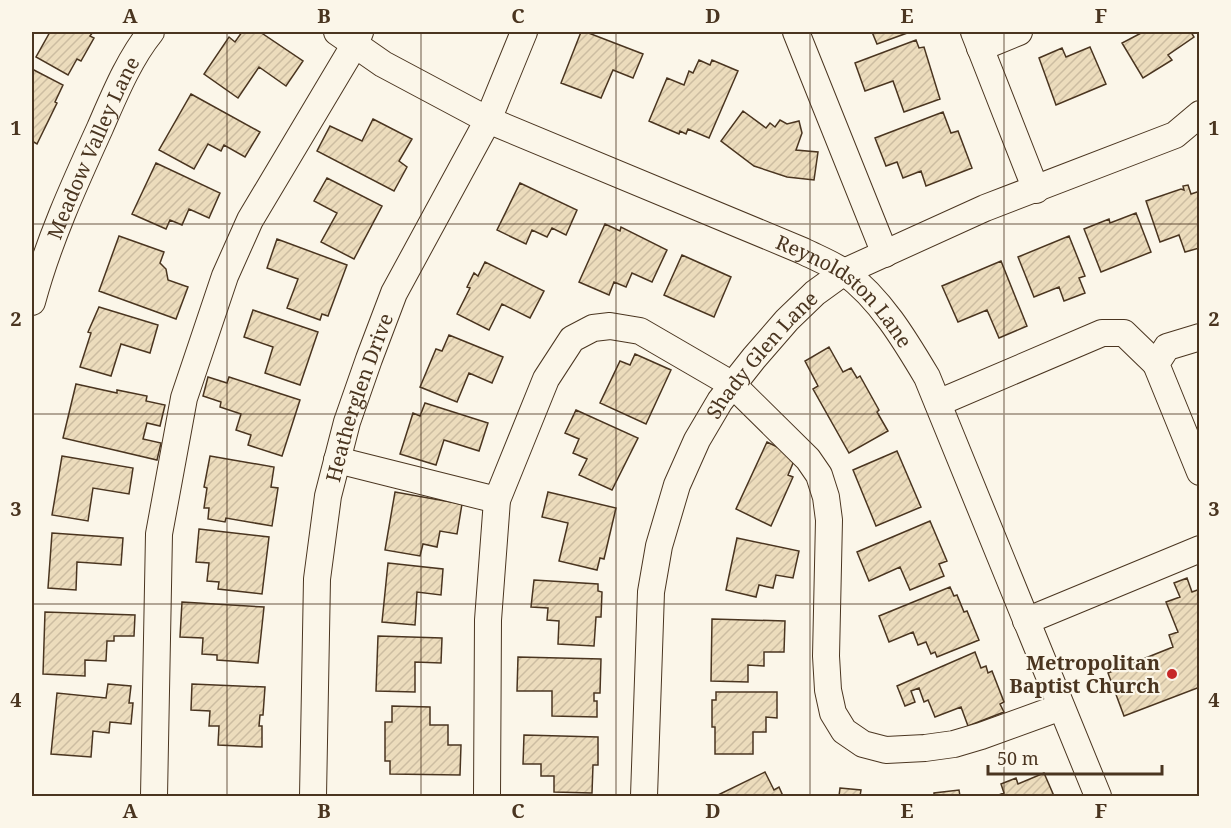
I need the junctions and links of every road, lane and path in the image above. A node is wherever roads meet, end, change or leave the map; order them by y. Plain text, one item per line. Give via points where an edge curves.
1 (151, 32) edge
2 (524, 32) edge
3 (796, 32) edge
4 (1019, 32) edge
5 (351, 36) edge
6 (977, 40) edge
7 (1200, 114) edge
8 (488, 120) junction
9 (1036, 190) junction
10 (885, 254) junction
11 (844, 272) junction
12 (32, 302) edge
13 (1200, 337) edge
14 (1156, 364) junction
15 (733, 385) junction
16 (938, 403) junction
17 (337, 460) junction
18 (1200, 472) edge
19 (497, 500) junction
20 (1200, 549) edge
21 (1026, 621) junction
22 (1061, 707) junction
23 (154, 796) edge
24 (313, 796) edge
25 (487, 796) edge
26 (644, 796) edge
27 (1098, 796) edge

1 - 12 street, Meadow Valley Lane via 133,60 77,177 41,266
2 - 8 street, Heatherglen Drive
3 - 10 street
4 - 6 street
5 - 8 street, Reynoldston Lane via 383,64
5 - 23 street via 250,220 225,276 184,399 159,534
6 - 9 street
7 - 9 street, Shady Glen Lane via 1175,135
8 - 11 street, Reynoldston Lane via 803,250
8 - 17 street, Heatherglen Drive via 394,293
9 - 10 street, Shady Glen Lane via 985,208
10 - 11 street, Shady Glen Lane
11 - 15 street, Shady Glen Lane via 787,320
11 - 16 street, Reynoldston Lane via 878,304 906,340
13 - 14 street via 1167,347
14 - 16 street via 1124,333 1102,333
14 - 18 street
15 - 19 street via 640,331 610,326 593,328 572,339 546,379
15 - 22 street via 808,459 819,475 828,520 828,690 833,713 844,731 863,744 886,750 925,748 981,736
15 - 26 street, Shady Glen Lane via 697,440 676,485 659,546 651,592
16 - 21 street, Reynoldston Lane
17 - 19 street
17 - 24 street, Heatherglen Drive via 317,579
19 - 25 street via 488,620
20 - 21 street
21 - 22 street, Reynoldston Lane
22 - 27 street, Reynoldston Lane

